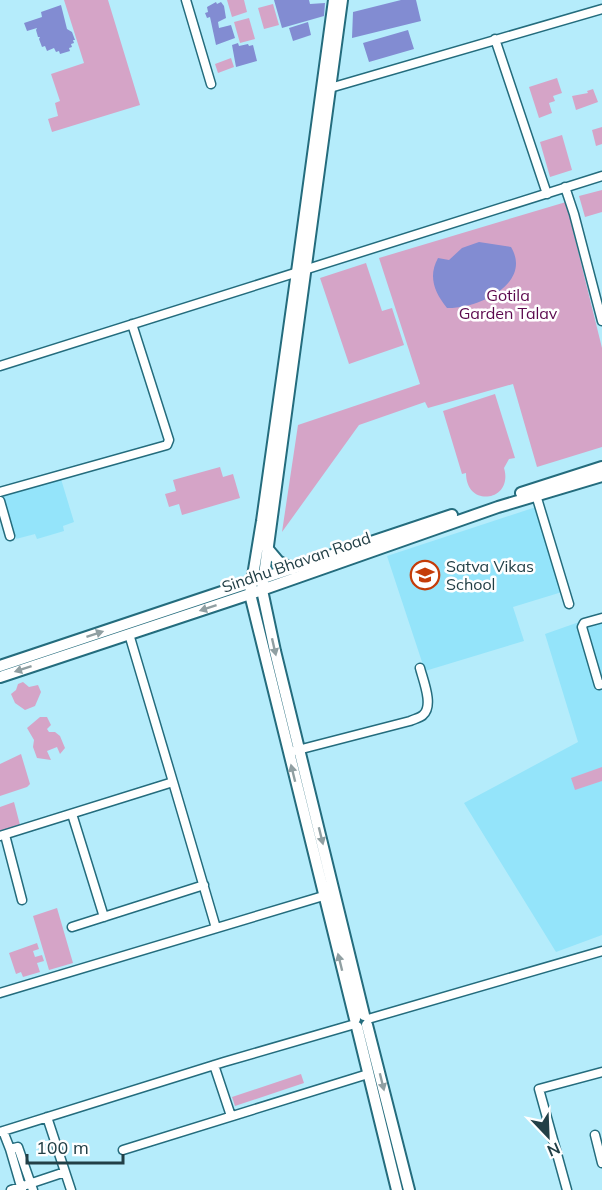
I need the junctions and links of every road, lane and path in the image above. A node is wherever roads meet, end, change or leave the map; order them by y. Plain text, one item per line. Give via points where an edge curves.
1 (186, 0) edge
2 (334, 0) edge
3 (342, 0) edge
4 (602, 9) edge
5 (495, 39) junction
6 (211, 84) dead end
7 (330, 88) junction
8 (602, 176) edge
9 (565, 187) junction
10 (547, 194) junction
11 (301, 271) junction
12 (600, 305) edge
13 (602, 321) edge
14 (132, 324) junction
15 (0, 366) edge
16 (602, 467) edge
17 (602, 476) edge
18 (0, 492) edge
19 (536, 495) junction
20 (0, 501) edge
21 (10, 536) dead end
22 (267, 548) junction
23 (292, 569) junction
24 (256, 586) junction
25 (569, 604) dead end
26 (602, 618) edge
27 (129, 634) junction
28 (0, 666) edge
29 (420, 668) dead end
30 (0, 677) edge
31 (602, 684) edge
32 (293, 751) junction
33 (173, 782) junction
34 (72, 814) junction
35 (2, 836) edge
36 (204, 885) junction
37 (335, 893) junction
38 (324, 896) junction
39 (22, 900) dead end
40 (104, 917) junction
41 (72, 927) dead end
42 (216, 928) junction
43 (602, 951) edge
44 (0, 993) edge
45 (361, 1022) junction
46 (214, 1065) junction
47 (602, 1072) edge
48 (368, 1074) junction
49 (231, 1116) junction
50 (47, 1117) junction
51 (2, 1132) edge
52 (594, 1135) dead end
53 (10, 1149) junction
54 (123, 1150) dead end
55 (602, 1161) edge
56 (65, 1172) junction
57 (32, 1187) edge
58 (22, 1188) edge
59 (11, 1190) edge
60 (71, 1190) edge
61 (397, 1190) edge
62 (409, 1190) edge
63 (567, 1190) edge

1 - 6 street
2 - 11 main road
3 - 7 main road
4 - 5 street
5 - 7 street
5 - 10 street
7 - 11 main road
8 - 9 street
9 - 10 street
9 - 12 street
10 - 11 street
11 - 14 street
11 - 22 main road
11 - 24 main road
12 - 13 street
14 - 15 street
14 - 18 street via 169,440 167,445
16 - 23 main road, Sindhu Bhavan Road
17 - 19 main road, Sindhu Bhavan Road
19 - 24 main road, Sindhu Bhavan Road
19 - 25 street
20 - 21 street
22 - 23 main road
22 - 24 main road
23 - 24 main road, Sindhu Bhavan Road
24 -> 27 main road, Sindhu Bhavan Road
28 -> 24 main road, Sindhu Bhavan Road
24 - 32 main road
26 - 31 street via 582,627 599,685
27 -> 30 main road, Sindhu Bhavan Road
27 - 33 street
29 - 32 street via 428,703 422,716
32 -> 37 main road
38 -> 32 main road
33 - 34 street
33 - 36 street
34 - 35 street
34 - 40 street
35 - 39 street
36 - 40 street
36 - 42 street
37 - 38 street
37 - 45 main road
38 - 42 street
45 -> 38 main road
40 - 41 street
42 - 44 street
43 - 45 street
45 - 46 street
45 - 48 main road
45 -> 62 main road
46 - 49 street
46 - 50 street
47 - 63 street via 539,1089
48 - 49 street
48 - 61 main road
49 - 54 street
50 - 51 street
50 - 56 street
51 - 53 street
52 - 55 street
53 - 57 street via 20,1148
53 - 58 street
56 - 57 street
56 - 60 street
57 - 58 street
58 - 59 street

